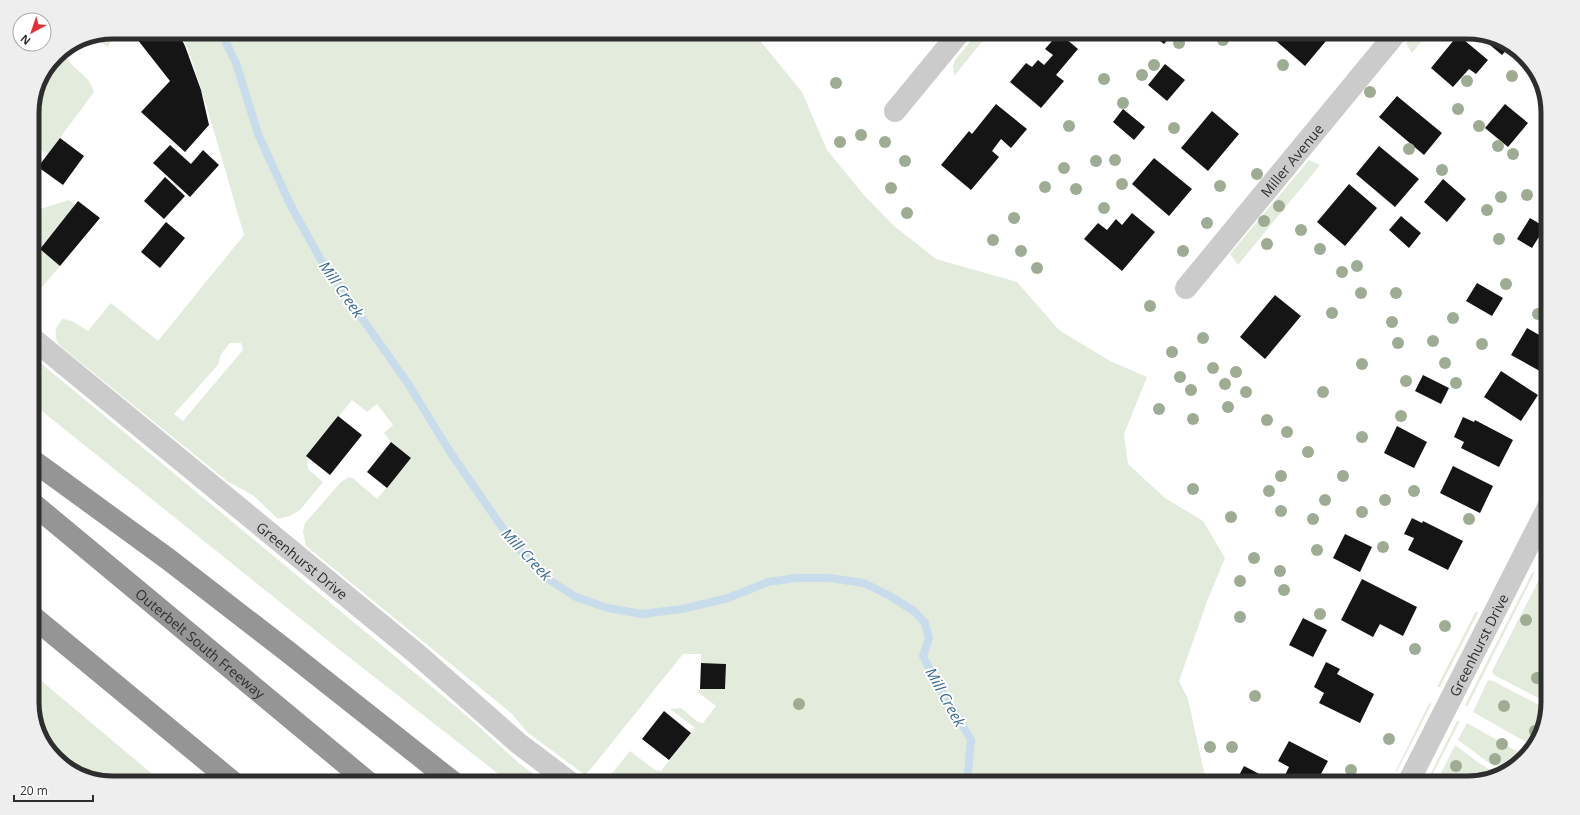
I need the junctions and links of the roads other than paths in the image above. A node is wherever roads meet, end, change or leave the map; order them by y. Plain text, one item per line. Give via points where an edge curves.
1 (954, 39) edge
2 (1391, 39) edge
3 (895, 111) dead end
4 (1186, 288) dead end
5 (39, 344) edge
6 (39, 465) edge
7 (39, 508) edge
8 (1541, 521) edge
9 (39, 622) edge
10 (226, 776) edge
11 (361, 776) edge
12 (445, 776) edge
13 (562, 776) edge
14 (1412, 776) edge

1 - 3 street
2 - 4 street, Miller Avenue
5 - 13 street, Greenhurst Drive via 417,654 518,743
6 - 12 highway via 193,578
7 - 11 highway, Outerbelt South Freeway
8 - 14 street, Greenhurst Drive
9 - 10 highway

